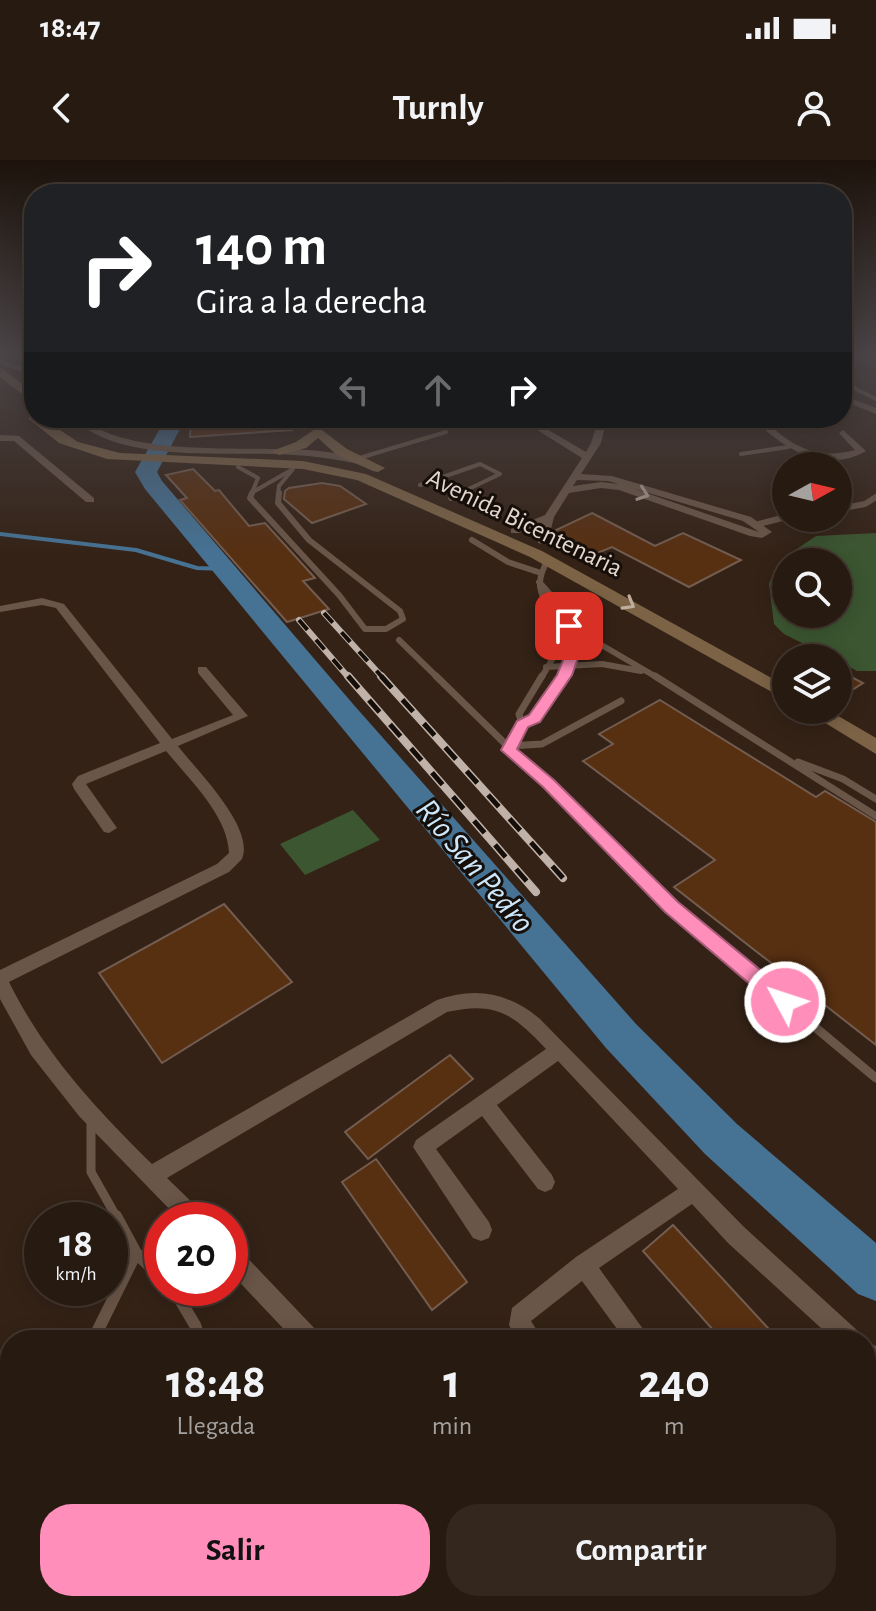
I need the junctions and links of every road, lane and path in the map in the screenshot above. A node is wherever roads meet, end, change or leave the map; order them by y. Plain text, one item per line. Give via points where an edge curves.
1 (42, 428) edge
2 (48, 428) edge
3 (61, 428) edge
4 (87, 428) edge
5 (313, 428) edge
6 (316, 428) edge
7 (321, 428) edge
8 (539, 428) edge
9 (600, 428) edge
10 (768, 428) edge
11 (446, 432) dead end
12 (843, 433) dead end
13 (0, 438) edge
14 (788, 447) junction
15 (279, 451) junction
16 (311, 453) junction
17 (741, 454) dead end
18 (587, 457) junction
19 (360, 461) junction
20 (238, 467) junction
21 (293, 469) junction
22 (577, 477) junction
23 (420, 485) junction
24 (567, 490) junction
25 (252, 492) junction
26 (876, 497) edge
27 (90, 500) dead end
28 (852, 506) edge
29 (464, 509) junction
30 (549, 517) junction
31 (772, 521) edge
32 (759, 524) junction
33 (514, 530) junction
34 (472, 540) dead end
35 (541, 558) junction
36 (539, 582) junction
37 (0, 609) edge
38 (569, 626) junction
39 (399, 640) dead end
40 (546, 667) junction
41 (568, 667) junction
42 (772, 668) edge
43 (202, 670) dead end
44 (650, 673) junction
45 (772, 686) edge
46 (621, 701) dead end
47 (852, 714) edge
48 (522, 724) junction
49 (837, 724) edge
50 (876, 727) edge
51 (171, 745) junction
52 (876, 747) edge
53 (509, 748) junction
54 (780, 755) junction
55 (876, 799) edge
56 (876, 816) edge
57 (109, 828) dead end
58 (0, 980) edge
59 (559, 1050) junction
60 (876, 1078) edge
61 (484, 1104) junction
62 (91, 1115) junction
63 (151, 1176) junction
64 (545, 1182) dead end
65 (694, 1191) junction
66 (177, 1202) edge
67 (481, 1230) dead end
68 (136, 1253) junction
69 (144, 1261) edge
70 (584, 1265) junction
71 (248, 1275) edge
72 (184, 1306) edge
73 (98, 1330) edge
74 (197, 1330) edge
75 (300, 1330) edge
76 (524, 1330) edge
77 (632, 1330) edge
78 (840, 1330) edge

1 - 20 street via 54,444 82,457
2 - 29 street, Avenida Bicentenaria via 76,447 120,457 342,471
3 - 29 street, Avenida Bicentenaria via 128,449 339,463
4 - 15 street via 124,442
5 - 15 street via 301,445
6 - 16 street
7 - 19 street via 342,452
8 - 18 street
9 - 18 street
10 - 14 street
11 - 19 lane
12 - 14 street via 861,451 813,455
13 - 27 street via 16,438
14 - 17 lane
15 - 16 street
16 - 19 street
16 - 21 street
18 - 22 street
19 - 23 street
20 - 21 street
20 - 25 lane via 258,478
21 - 25 lane
21 - 25 lane via 279,486 278,503 309,540 400,611 403,619 397,626 365,629 250,498
21 - 35 street via 365,486
22 - 24 street
22 - 32 street via 609,478
23 - 29 street
23 - 29 lane via 480,464 500,474
24 - 30 street
24 -> 32 street via 620,487 765,534
26 - 28 lane
29 - 33 street, Avenida Bicentenaria
29 - 35 street, Avenida Bicentenaria
30 - 33 street
30 - 35 street
31 - 32 lane
33 - 35 street, Avenida Bicentenaria
34 - 35 lane via 508,562
35 - 36 lane
35 - 42 street, Avenida Bicentenaria via 645,594
35 -> 45 street, Avenida Bicentenaria
36 - 38 lane via 556,599
36 - 40 lane via 538,594 559,641
37 - 51 street via 42,601 60,606
38 - 41 lane
38 - 44 lane
39 - 53 lane
40 - 41 lane
40 - 48 lane via 519,714
41 - 44 lane via 602,664
41 - 48 lane via 535,718
43 - 51 street via 241,716
44 - 54 lane
46 - 53 lane via 542,744
47 - 50 street
48 - 53 lane
49 - 52 street
51 - 57 street via 79,784
51 - 58 street via 233,827 237,855 223,868
53 - 60 lane via 671,907
54 - 55 lane via 843,779
54 - 56 lane
58 - 62 street via 13,1013 66,1090
59 - 61 street
59 - 63 street via 514,1006 468,999 443,1005
59 - 65 street
61 - 64 street
61 - 67 street via 423,1147
62 - 63 street
62 - 68 lane via 91,1172
63 - 66 street
65 - 70 street
65 - 78 street
68 - 69 lane
68 - 73 lane
70 - 76 street via 520,1316
70 - 77 street
71 - 75 street
72 - 74 lane

